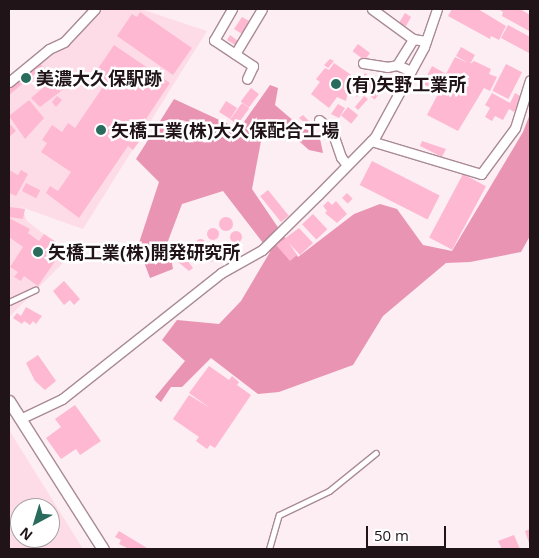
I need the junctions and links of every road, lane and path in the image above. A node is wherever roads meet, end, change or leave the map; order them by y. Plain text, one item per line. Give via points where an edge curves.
1 (95, 9) edge
2 (232, 9) edge
3 (249, 9) edge
4 (372, 9) edge
5 (437, 9) edge
6 (259, 12) edge
7 (413, 39) junction
8 (426, 41) junction
9 (235, 54) junction
10 (363, 63) dead end
11 (397, 65) junction
12 (411, 72) junction
13 (248, 79) dead end
14 (530, 80) edge
15 (9, 82) edge
16 (319, 120) dead end
17 (370, 141) junction
18 (348, 164) junction
19 (35, 290) dead end
20 (9, 302) edge
21 (9, 401) edge
22 (22, 418) junction
23 (376, 453) dead end
24 (103, 549) edge
25 (269, 549) edge

1 - 15 street via 64,42 49,49
2 - 9 street via 214,40
3 - 6 street
4 - 7 street
5 - 8 street
6 - 9 street
7 - 8 street
7 - 11 street
8 - 12 street
9 - 13 street via 253,66
10 - 11 street via 387,67
11 - 12 street
12 - 17 street
14 - 17 street via 515,128 481,174
16 - 18 street via 332,132 341,157
17 - 18 street
18 - 22 street via 262,250 221,273 62,399
19 - 20 lane
21 - 22 street
22 - 24 street
23 - 25 lane via 328,491 279,515

